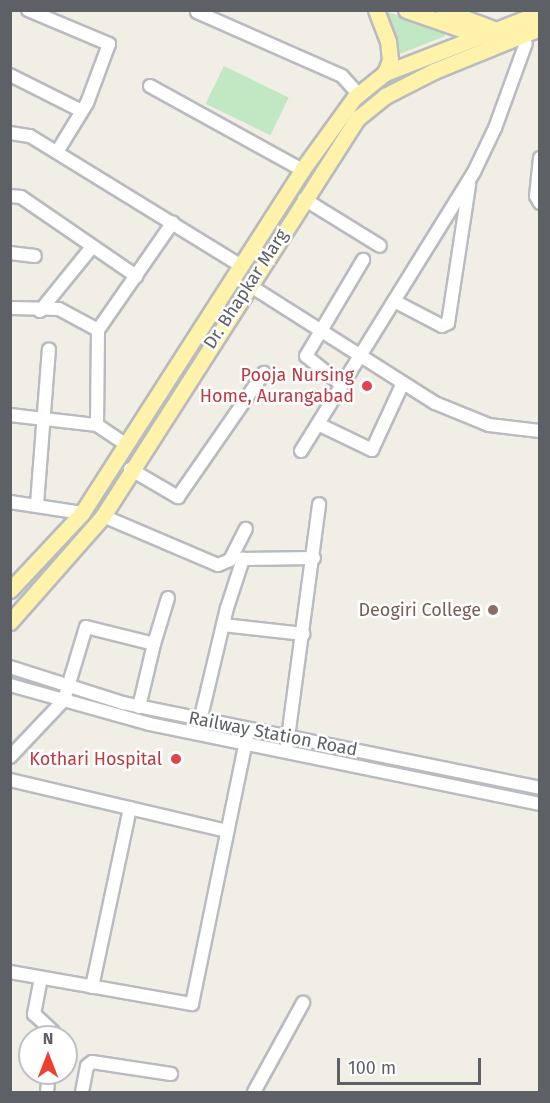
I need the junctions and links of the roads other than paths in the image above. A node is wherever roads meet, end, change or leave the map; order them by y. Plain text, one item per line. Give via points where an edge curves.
1 (28, 10) edge
2 (376, 10) edge
3 (406, 10) edge
4 (443, 10) edge
5 (197, 12) dead end
6 (540, 14) edge
7 (473, 25) edge
8 (540, 28) edge
9 (497, 37) junction
10 (520, 41) junction
11 (540, 48) edge
12 (385, 73) junction
13 (10, 75) edge
14 (150, 86) dead end
15 (358, 94) junction
16 (82, 111) junction
17 (10, 133) edge
18 (57, 152) junction
19 (540, 158) edge
20 (302, 170) junction
21 (471, 177) junction
22 (10, 196) edge
23 (304, 199) junction
24 (540, 203) edge
25 (173, 222) junction
26 (268, 223) junction
27 (282, 232) junction
28 (380, 246) dead end
29 (92, 247) junction
30 (10, 253) edge
31 (35, 256) dead end
32 (363, 260) dead end
33 (242, 266) junction
34 (136, 276) junction
35 (249, 285) junction
36 (394, 301) junction
37 (10, 308) edge
38 (40, 311) junction
39 (98, 330) junction
40 (320, 330) junction
41 (49, 349) dead end
42 (361, 356) junction
43 (264, 372) dead end
44 (403, 383) junction
45 (342, 385) junction
46 (10, 415) edge
47 (44, 419) junction
48 (318, 423) junction
49 (97, 425) junction
50 (540, 431) edge
51 (127, 445) junction
52 (301, 451) dead end
53 (130, 469) junction
54 (10, 502) edge
55 (37, 504) junction
56 (320, 504) dead end
57 (82, 513) junction
58 (103, 516) junction
59 (246, 529) dead end
60 (314, 558) junction
61 (10, 590) edge
62 (168, 598) dead end
63 (10, 622) edge
64 (223, 625) junction
65 (303, 634) junction
66 (154, 644) junction
67 (10, 667) edge
68 (10, 685) edge
69 (69, 687) junction
70 (64, 700) junction
71 (140, 707) junction
72 (200, 721) junction
73 (248, 730) junction
74 (287, 737) junction
75 (245, 744) junction
76 (287, 752) junction
77 (10, 758) edge
78 (10, 780) edge
79 (540, 788) edge
80 (540, 804) edge
81 (130, 808) junction
82 (227, 831) junction
83 (10, 972) edge
84 (41, 978) junction
85 (92, 987) junction
86 (303, 1003) dead end
87 (46, 1025) edge
88 (171, 1074) dead end
89 (82, 1092) edge
90 (254, 1092) edge

1 - 16 street via 109,44
2 - 12 main road via 388,41 390,60
3 - 7 main road
4 - 7 main road
5 - 15 street via 342,76
6 - 9 main road, Dr. Bhapkar Marg
7 - 9 main road
7 - 12 main road, Dr. Bhapkar Marg
8 - 10 main road, Dr. Bhapkar Marg
9 - 10 main road, Dr. Bhapkar Marg
9 - 23 main road, Dr. Bhapkar Marg via 386,96 358,117
10 - 11 street
10 - 21 street via 495,128
12 - 15 main road, Dr. Bhapkar Marg
13 - 16 street
14 - 20 street
15 - 20 main road, Dr. Bhapkar Marg
16 - 18 street
17 - 18 street via 30,136
18 - 25 street
19 - 24 street via 536,196
20 - 26 main road, Dr. Bhapkar Marg
21 - 36 street
21 - 36 street via 448,323 442,326
22 - 29 street via 21,197
23 - 27 main road, Dr. Bhapkar Marg
23 - 28 street
25 - 33 street
25 - 34 street
26 - 27 main road
26 - 33 main road, Dr. Bhapkar Marg
27 - 35 main road, Dr. Bhapkar Marg
29 - 34 street
29 - 38 street
30 - 31 street
32 - 40 street
33 - 51 main road, Dr. Bhapkar Marg
34 - 39 street
35 - 40 street
35 - 53 main road, Dr. Bhapkar Marg
36 - 42 street
37 - 38 street
38 - 39 street via 59,309
39 - 49 street
40 - 42 street
40 - 45 street via 306,356
41 - 47 street
42 - 44 street
42 - 45 street
43 - 53 street via 178,497
44 - 48 street via 372,450
44 - 50 street via 435,403 489,425
45 - 48 street
46 - 47 street
47 - 49 street
47 - 55 street
48 - 52 street
49 - 51 street
51 - 57 main road, Dr. Bhapkar Marg
53 - 58 main road, Dr. Bhapkar Marg
54 - 55 street
55 - 57 street
56 - 60 street
57 - 61 main road, Dr. Bhapkar Marg
58 - 59 street via 218,566 230,560
58 - 63 main road, Dr. Bhapkar Marg
60 - 64 street via 243,559
60 - 65 street
62 - 66 street
64 - 65 street
64 - 72 street
65 - 74 street
66 - 69 street via 86,627
66 - 71 street
67 - 69 street, Railway Station Road
68 - 70 street, Railway Station Road
69 - 70 street
69 - 71 street, Railway Station Road
70 - 75 street, Railway Station Road via 150,724
70 - 77 street
71 - 72 street, Railway Station Road
72 - 73 street, Railway Station Road
73 - 74 street, Railway Station Road
73 - 75 street
74 - 76 street
74 - 79 street, Railway Station Road
75 - 76 street, Railway Station Road
75 - 82 street
76 - 80 street, Railway Station Road
78 - 81 street
81 - 82 street
81 - 85 street
82 - 85 street via 192,1004
83 - 84 street
84 - 85 street
84 - 87 street via 34,1014
86 - 90 street
88 - 89 street via 92,1062 87,1066

